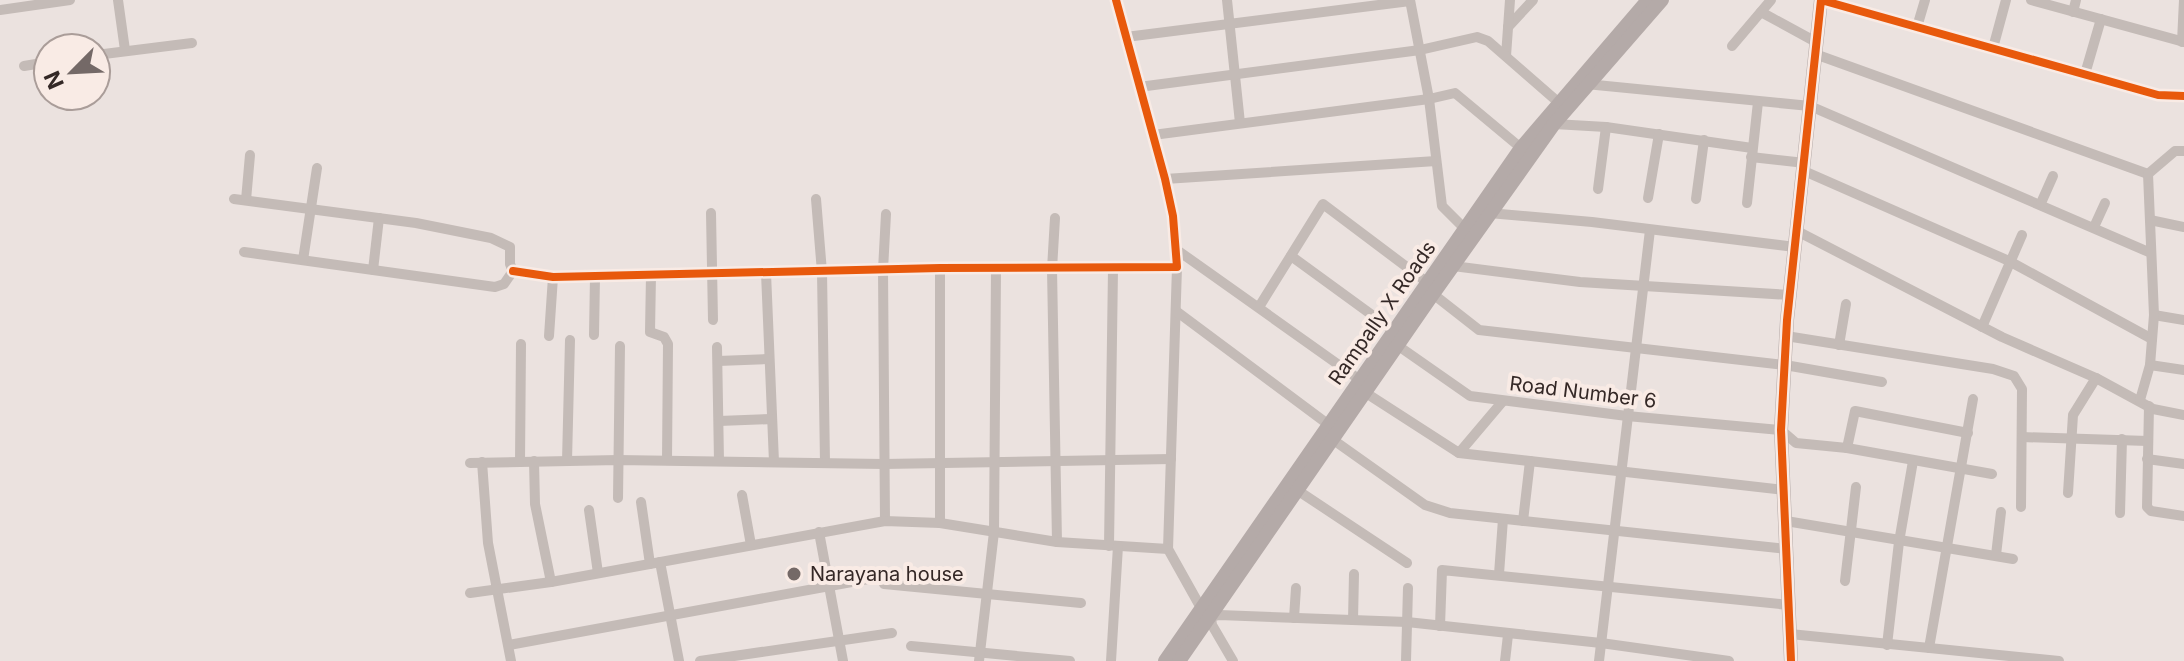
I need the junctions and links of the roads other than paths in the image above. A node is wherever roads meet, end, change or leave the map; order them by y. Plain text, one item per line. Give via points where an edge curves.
1 (70, 0) edge
2 (118, 0) edge
3 (1116, 0) edge
4 (1227, 0) edge
5 (1410, 0) edge
6 (1510, 0) edge
7 (1533, 0) edge
8 (1648, 0) edge
9 (1662, 0) edge
10 (1771, 0) edge
11 (1821, 0) edge
12 (1925, 0) edge
13 (2006, 0) edge
14 (2031, 0) edge
15 (2184, 0) edge
16 (2074, 6) edge
17 (0, 10) edge
18 (1761, 12) junction
19 (2101, 19) junction
20 (1229, 24) junction
21 (1508, 27) junction
22 (1917, 27) junction
23 (1126, 37) junction
24 (2183, 42) edge
25 (192, 43) dead end
26 (1732, 46) dead end
27 (1816, 48) junction
28 (1993, 48) junction
29 (125, 50) junction
30 (1420, 50) junction
31 (112, 52) edge
32 (1506, 56) junction
33 (32, 65) edge
34 (24, 66) dead end
35 (1235, 74) junction
36 (2085, 74) junction
37 (1586, 84) junction
38 (1139, 87) junction
39 (2184, 96) edge
40 (1429, 99) junction
41 (1558, 102) junction
42 (1758, 102) junction
43 (1810, 106) junction
44 (1240, 123) junction
45 (1554, 124) junction
46 (1606, 127) junction
47 (1659, 134) junction
48 (1153, 135) junction
49 (1704, 140) junction
50 (1521, 148) junction
51 (2184, 151) edge
52 (1752, 152) junction
53 (250, 155) dead end
54 (1436, 161) junction
55 (1804, 167) junction
56 (317, 168) dead end
57 (2148, 174) junction
58 (2053, 176) dead end
59 (1165, 179) junction
60 (1598, 189) dead end
61 (1648, 198) dead end
62 (816, 199) dead end
63 (1696, 199) dead end
64 (1747, 203) dead end
65 (2041, 203) junction
66 (2105, 203) dead end
67 (311, 210) junction
68 (711, 213) dead end
69 (1489, 213) junction
70 (886, 214) dead end
71 (379, 218) junction
72 (1055, 218) dead end
73 (2150, 220) junction
74 (2094, 227) junction
75 (2184, 227) edge
76 (1465, 229) junction
77 (1650, 230) junction
78 (1797, 231) junction
79 (2022, 235) dead end
80 (1795, 247) junction
81 (1177, 250) junction
82 (244, 252) dead end
83 (2151, 253) junction
84 (1291, 256) junction
85 (303, 260) junction
86 (2009, 261) junction
87 (1453, 266) junction
88 (1177, 267) junction
89 (940, 268) junction
90 (996, 269) junction
91 (1052, 269) junction
92 (1113, 269) junction
93 (373, 270) junction
94 (883, 270) junction
95 (513, 271) junction
96 (822, 272) junction
97 (766, 273) junction
98 (712, 274) junction
99 (651, 275) junction
100 (553, 277) junction
101 (595, 277) junction
102 (1643, 287) junction
103 (1430, 288) junction
104 (1790, 295) junction
105 (1846, 304) dead end
106 (1259, 307) junction
107 (1176, 311) junction
108 (2154, 315) junction
109 (713, 320) dead end
110 (2184, 320) edge
111 (1982, 327) junction
112 (594, 335) dead end
113 (549, 336) dead end
114 (1786, 336) junction
115 (1396, 338) junction
116 (2152, 339) junction
117 (570, 340) dead end
118 (521, 344) dead end
119 (1839, 345) junction
120 (620, 346) dead end
121 (717, 347) dead end
122 (1636, 348) junction
123 (768, 359) junction
124 (718, 361) junction
125 (1785, 365) junction
126 (2150, 365) junction
127 (2184, 370) edge
128 (2096, 378) junction
129 (1882, 382) dead end
130 (1363, 386) junction
131 (1973, 399) dead end
132 (1503, 401) junction
133 (2144, 403) junction
134 (2184, 415) edge
135 (1627, 416) junction
136 (772, 419) junction
137 (719, 421) junction
138 (1781, 430) junction
139 (1330, 432) junction
140 (1968, 433) junction
141 (2022, 437) junction
142 (2071, 438) junction
143 (2122, 439) junction
144 (2148, 441) junction
145 (1847, 448) junction
146 (1459, 453) junction
147 (1171, 459) junction
148 (2147, 459) junction
149 (618, 460) junction
150 (667, 460) junction
151 (1112, 460) junction
152 (534, 461) junction
153 (567, 461) junction
154 (719, 461) junction
155 (1530, 461) junction
156 (1913, 461) junction
157 (482, 462) junction
158 (520, 462) junction
159 (774, 462) junction
160 (1055, 462) junction
161 (470, 463) dead end
162 (825, 463) junction
163 (995, 463) junction
164 (884, 464) junction
165 (939, 464) junction
166 (2184, 464) edge
167 (1960, 469) junction
168 (1621, 471) junction
169 (1992, 474) dead end
170 (1856, 487) dead end
171 (1297, 490) junction
172 (1784, 490) junction
173 (2068, 493) dead end
174 (742, 495) dead end
175 (618, 498) dead end
176 (641, 502) dead end
177 (2021, 507) dead end
178 (589, 510) dead end
179 (2001, 512) dead end
180 (2120, 513) dead end
181 (2184, 516) edge
182 (1503, 519) junction
183 (885, 521) junction
184 (1523, 521) junction
185 (1786, 521) junction
186 (940, 523) junction
187 (1613, 530) junction
188 (819, 532) junction
189 (994, 532) junction
190 (1852, 533) junction
191 (1057, 542) junction
192 (1899, 542) junction
193 (751, 545) junction
194 (1113, 546) junction
195 (1168, 549) junction
196 (1787, 549) junction
197 (1945, 550) junction
198 (1996, 555) junction
199 (2013, 559) dead end
200 (655, 563) junction
201 (1407, 563) dead end
202 (598, 573) junction
203 (1354, 574) dead end
204 (1499, 574) junction
205 (868, 579) dead end
206 (1845, 581) dead end
207 (551, 582) junction
208 (884, 584) dead end
209 (829, 587) junction
210 (1296, 588) dead end
211 (1408, 588) dead end
212 (498, 589) junction
213 (1607, 589) junction
214 (470, 593) dead end
215 (986, 595) junction
216 (1081, 603) dead end
217 (1789, 605) junction
218 (1208, 614) junction
219 (672, 616) junction
220 (1294, 618) junction
221 (1353, 620) junction
222 (1407, 622) junction
223 (1440, 626) junction
224 (892, 633) dead end
225 (1790, 634) junction
226 (1508, 635) junction
227 (840, 639) junction
228 (1601, 643) junction
229 (509, 645) junction
230 (1887, 645) junction
231 (911, 646) dead end
232 (1908, 647) junction
233 (1929, 648) junction
234 (979, 656) edge
235 (733, 658) edge
236 (2007, 658) edge
237 (511, 661) edge
238 (679, 661) edge
239 (700, 661) edge
240 (843, 661) edge
241 (1070, 661) edge
242 (1111, 661) edge
243 (1165, 661) edge
244 (1179, 661) edge
245 (1233, 661) edge
246 (1406, 661) edge
247 (1505, 661) edge
248 (1599, 661) edge
249 (1729, 661) edge
250 (1791, 661) edge
251 (1907, 661) edge
252 (2059, 661) edge

1 - 17 street
2 - 29 street
3 - 23 street
4 - 20 street
5 - 20 street
5 - 30 street
6 - 21 street
7 - 21 street
8 - 41 main road, Rampally X Roads
9 - 37 main road
10 - 18 street
11 - 22 street
11 - 27 main road
12 - 22 street
13 - 28 street
14 - 16 street
15 - 24 street
16 - 19 street
18 - 26 street
18 - 27 street
19 - 24 street
19 - 36 street
20 - 23 street
20 - 35 street
21 - 32 street
22 - 28 street
23 - 38 street
25 - 29 street
27 - 43 main road
27 - 57 street
28 - 36 street
29 - 31 street
30 - 32 street via 1477,37
30 - 35 street
30 - 40 street
32 - 41 street
33 - 34 street
35 - 38 street
35 - 44 street
36 - 39 street via 2158,95
37 - 42 street
37 - 45 main road
38 - 48 street
40 - 44 street
40 - 50 street via 1455,93
40 - 54 street
41 - 50 main road, Rampally X Roads
42 - 43 street
42 - 52 street
43 - 55 main road
43 - 65 street
44 - 48 street
45 - 46 street
45 - 69 main road
46 - 47 street
46 - 60 street
47 - 49 street
47 - 61 street
48 - 59 street
49 - 52 street
49 - 63 street
50 - 76 main road, Rampally X Roads
51 - 57 street via 2175,151
52 - 55 street
52 - 64 street
53 - 67 street via 240,200
54 - 59 street
54 - 76 street via 1442,206
55 - 78 main road
55 - 86 street
56 - 67 street
57 - 73 street
58 - 65 street
59 - 81 street
62 - 96 street
65 - 74 street
66 - 74 street
67 - 71 street
67 - 85 street
68 - 98 street
69 - 77 street
69 - 87 main road
70 - 94 street
71 - 93 street
71 - 95 street via 499,241 510,247
72 - 91 street
73 - 75 street
73 - 83 street
74 - 83 street
76 - 103 main road, Rampally X Roads
77 - 80 street
77 - 102 street
78 - 80 main road
78 - 111 street
79 - 86 street
80 - 104 main road
81 - 88 street
81 - 106 street
82 - 85 street
83 - 108 street
84 - 103 street via 1323,204
84 - 106 street
84 - 115 street, Road Number 6
85 - 93 street
86 - 111 street
86 - 116 street
87 - 102 street
87 - 103 main road
88 - 92 street
88 - 107 street
89 - 90 street
89 - 94 street
89 - 165 street
90 - 91 street
90 - 163 street
91 - 92 street
91 - 160 street
92 - 151 street
93 - 95 street via 495,287
94 - 96 street
94 - 164 street
95 - 100 street
96 - 97 street
96 - 162 street
97 - 98 street
97 - 123 street
98 - 99 street
98 - 109 street
99 - 101 street
99 - 150 street via 650,332 668,344
100 - 101 street
100 - 113 street
101 - 112 street
102 - 104 street
102 - 122 street
103 - 115 main road
103 - 122 street via 1479,330
104 - 114 main road
105 - 119 street
106 - 130 street
107 - 139 street
107 - 147 street
108 - 110 street
108 - 116 street
111 - 128 street
114 - 119 street
114 - 125 main road
115 - 130 main road
115 - 132 street, Road Number 6 via 1470,396
116 - 126 street
117 - 153 street
118 - 158 street
119 - 141 street via 2014,376 2022,389
120 - 149 street
121 - 124 street
122 - 125 street
122 - 135 street
123 - 124 street
123 - 136 street
124 - 137 street
125 - 129 street
125 - 138 main road
126 - 127 street
126 - 133 street
128 - 133 street
128 - 142 street via 2073,415
130 - 139 main road
130 - 146 street
131 - 140 street
132 - 135 street, Road Number 6
132 - 146 street
133 - 134 street
133 - 144 street
135 - 138 street, Road Number 6
135 - 168 street
136 - 137 street
136 - 159 street
137 - 154 street
138 - 145 street, Road Number 6 via 1796,443
138 - 172 main road
139 - 171 main road
139 - 182 street via 1425,505
139 - 218 main road
140 - 145 street via 1855,411
140 - 167 street
141 - 142 street
141 - 177 street
142 - 143 street
142 - 173 street
143 - 144 street
143 - 180 street
144 - 148 street
145 - 156 street, Road Number 6
146 - 155 street
147 - 151 street
147 - 195 street
148 - 166 street
148 - 181 street via 2147,507
149 - 150 street
149 - 153 street
149 - 175 street
150 - 154 street
151 - 160 street
151 - 194 street
152 - 153 street
152 - 158 street
152 - 207 street via 535,504
154 - 159 street
155 - 168 street
155 - 184 street
156 - 167 street, Road Number 6
156 - 192 street
157 - 158 street
157 - 161 street
157 - 212 street via 488,543
159 - 162 street
160 - 163 street
160 - 191 street
162 - 164 street
163 - 165 street
163 - 189 street
164 - 165 street
164 - 183 street
165 - 186 street
167 - 169 street, Road Number 6
167 - 197 street
168 - 172 street
168 - 187 street
170 - 190 street
171 - 201 street
171 - 218 main road
172 - 185 main road
174 - 193 street
176 - 200 street
178 - 202 street
179 - 198 street
182 - 184 street
182 - 204 street
183 - 186 street
183 - 188 street
184 - 187 street
185 - 190 street
185 - 196 main road
186 - 189 street
187 - 196 street
187 - 213 street
188 - 193 street
188 - 209 street
189 - 191 street
189 - 215 street
190 - 192 street
190 - 206 street
191 - 194 street
192 - 197 street
192 - 230 street
193 - 200 street
194 - 195 street
194 - 242 street
195 - 218 street
196 - 217 main road
197 - 198 street
197 - 233 street
198 - 199 street
200 - 202 street
200 - 219 street
202 - 207 street
203 - 221 street
204 - 213 street
204 - 223 street via 1442,570
205 - 209 street
207 - 212 street
208 - 215 street
209 - 219 street
209 - 227 street
210 - 220 street
211 - 222 street
212 - 214 street
212 - 229 street
213 - 217 street
213 - 228 street
215 - 216 street
215 - 234 street
217 - 225 main road
218 - 220 street
218 - 243 main road
218 - 244 main road
218 - 245 street
219 - 229 street
219 - 238 street
220 - 221 street
221 - 222 street
222 - 223 street
222 - 246 street
223 - 226 street
224 - 227 street
225 - 230 street
225 - 250 main road
226 - 228 street
226 - 247 street
227 - 235 street
227 - 240 street
228 - 248 street
228 - 249 street
229 - 237 street
230 - 232 street
231 - 234 street
232 - 233 street
232 - 251 street
233 - 236 street
234 - 241 street
235 - 239 street
236 - 252 street

